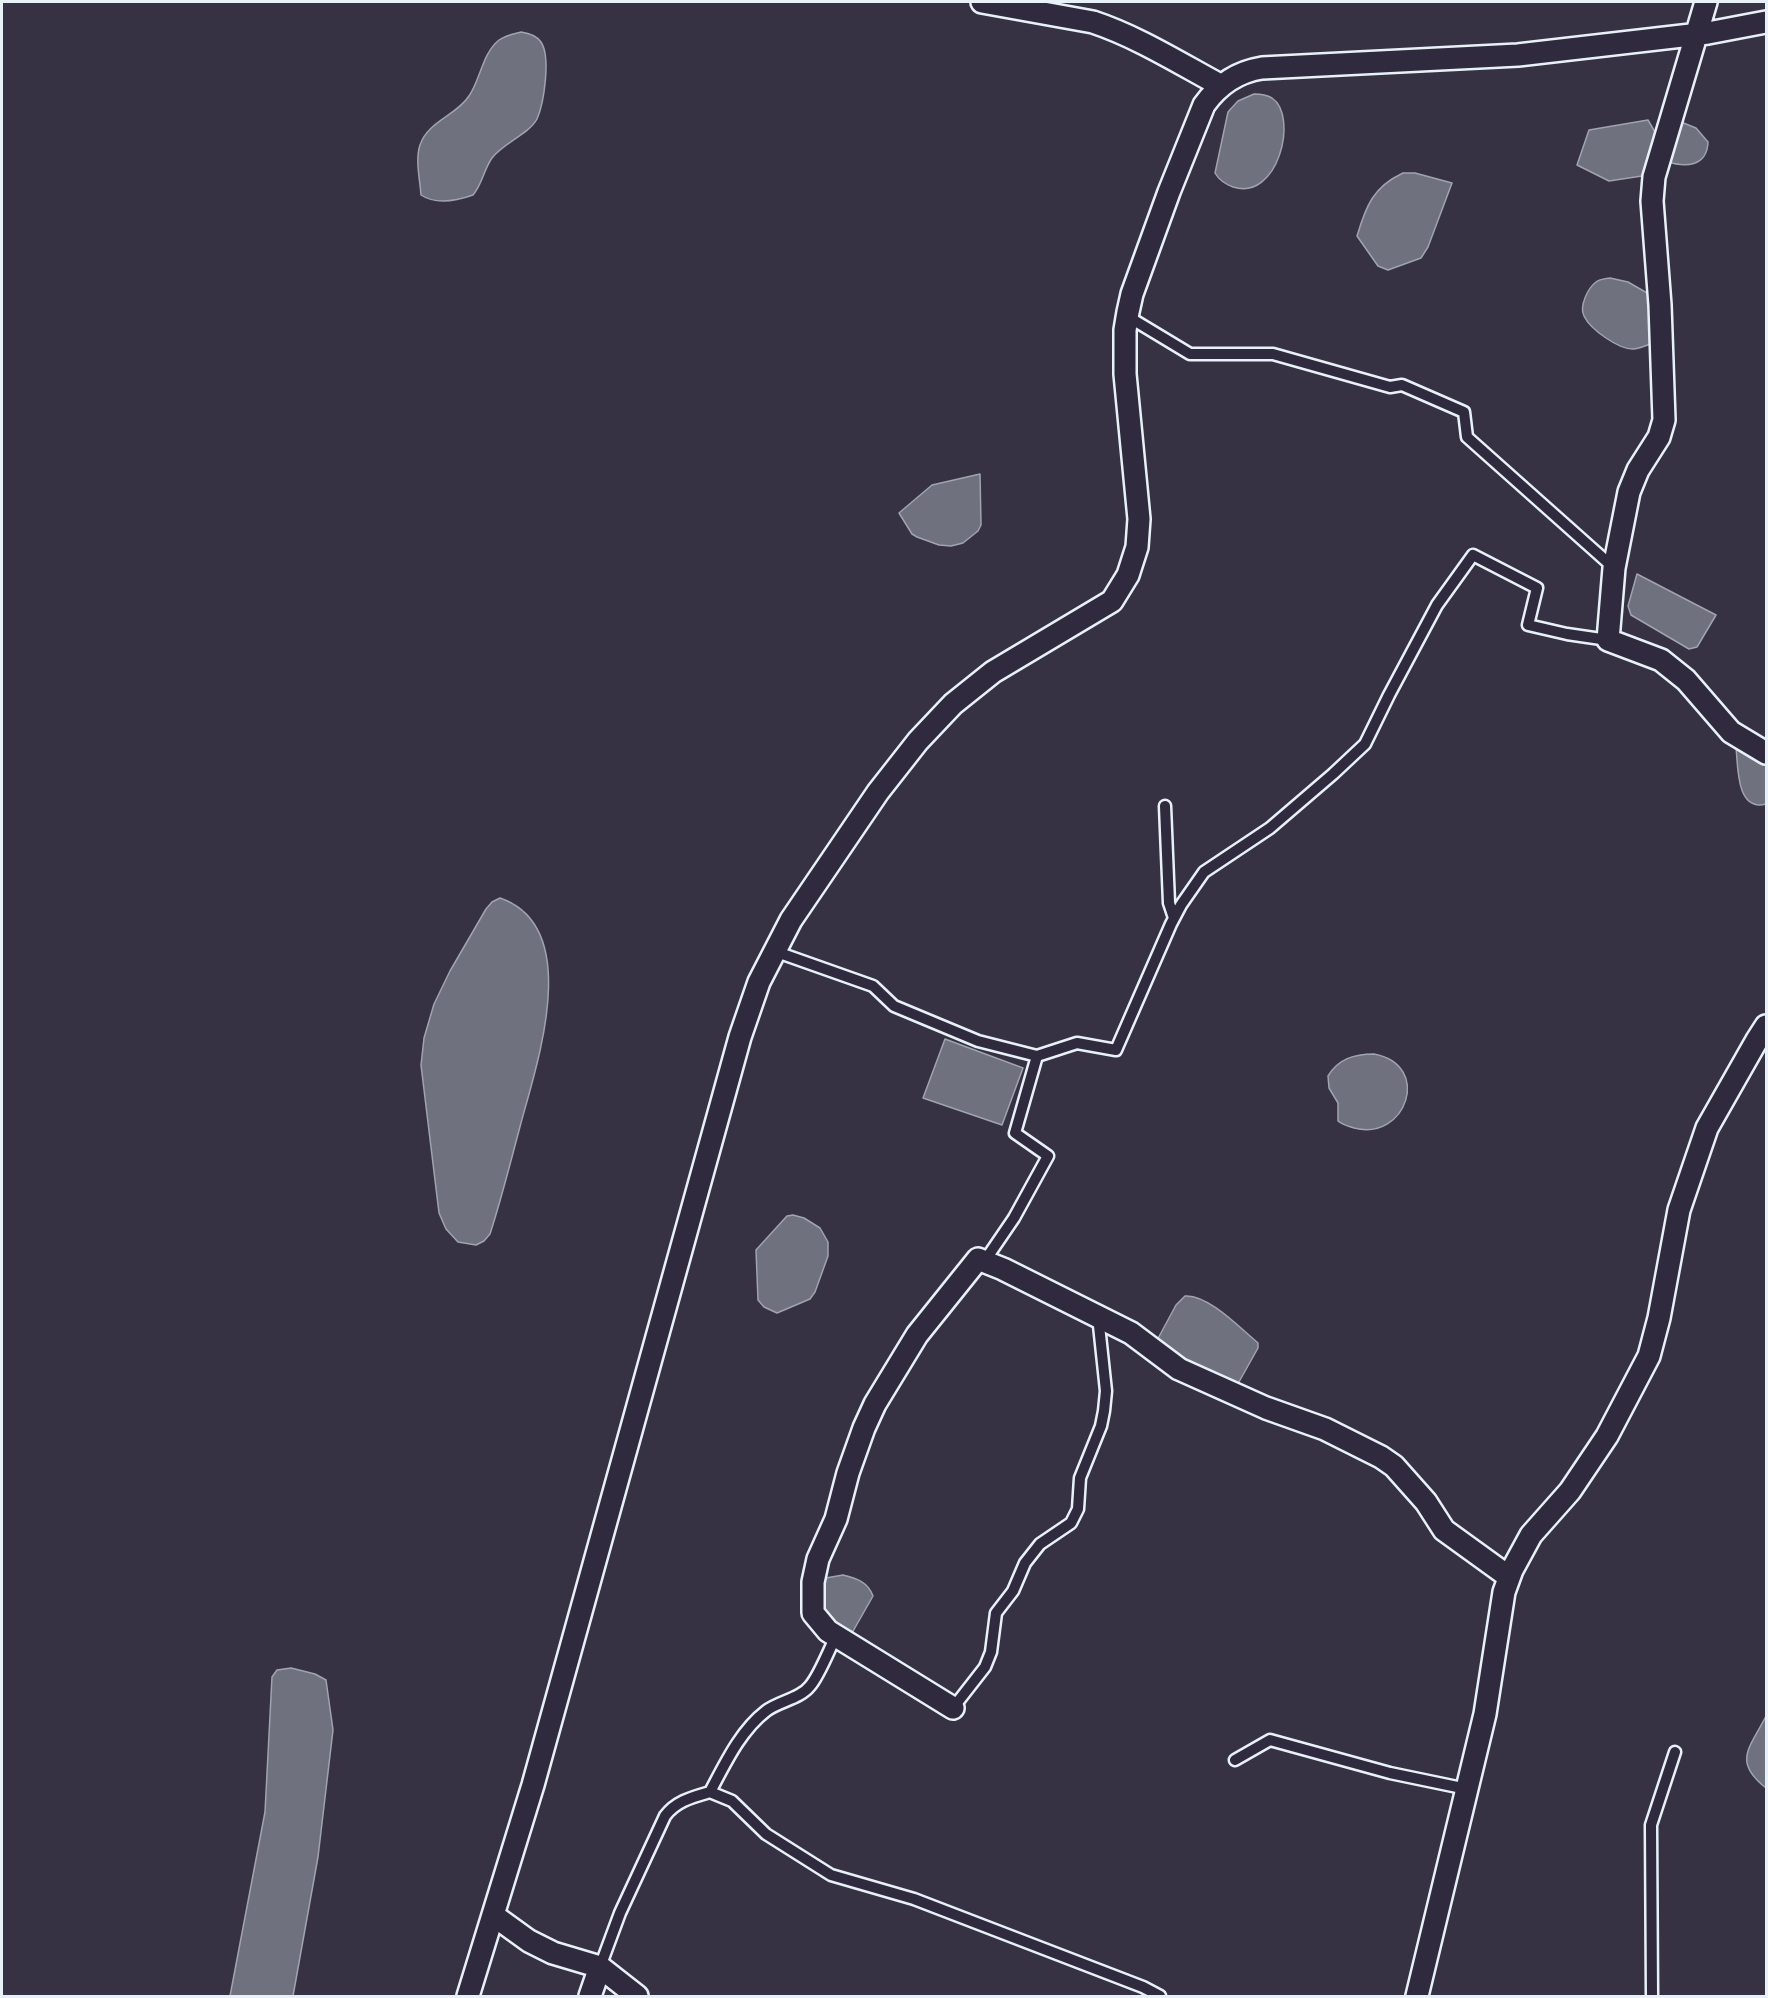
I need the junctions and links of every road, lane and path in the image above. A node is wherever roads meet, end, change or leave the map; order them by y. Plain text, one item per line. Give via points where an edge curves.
1 (982, 2) edge
2 (1706, 2) edge
3 (1767, 22) edge
4 (1695, 35) junction
5 (1220, 85) junction
6 (1127, 316) junction
7 (1614, 568) junction
8 (1608, 640) junction
9 (1767, 753) edge
10 (1165, 806) dead end
11 (1174, 918) junction
12 (774, 951) junction
13 (1767, 1026) edge
14 (1037, 1056) junction
15 (984, 1262) junction
16 (1098, 1316) junction
17 (1509, 1577) junction
18 (836, 1636) junction
19 (953, 1708) joint
20 (1675, 1752) dead end
21 (1235, 1761) dead end
22 (1467, 1789) junction
23 (710, 1792) junction
24 (493, 1915) junction
25 (600, 1967) junction
26 (468, 1996) edge
27 (590, 1996) edge
28 (637, 1996) edge
29 (1160, 1996) edge
30 (1417, 1996) edge
31 (1652, 1996) edge

1 - 5 street via 1093,22 1126,34
2 - 4 street
3 - 4 street
4 - 5 street via 1518,55 1262,68 1241,73
4 - 7 street via 1653,177 1665,420 1631,484
5 - 6 street via 1198,116
6 - 7 lane via 1190,354 1273,354 1389,387 1402,385 1464,412 1467,437
6 - 12 street via 1125,374 1140,519 1134,560 1121,588 1112,601 993,672 935,722 878,792
7 - 8 street
8 - 9 street via 1661,660 1686,680 1731,732
8 - 11 lane via 1528,625 1537,588 1473,555 1437,605 1365,744 1270,828 1204,872
10 - 11 lane via 1169,903
11 - 14 lane via 1116,1050 1077,1043
12 - 14 lane via 873,987 894,1006 978,1041
12 - 24 street via 740,1037 533,1785
13 - 17 street via 1707,1128 1679,1210 1649,1356 1607,1436 1570,1491 1531,1535
14 - 15 lane via 1014,1133 1048,1156
15 - 16 street
15 - 18 street via 978,1259 917,1335 864,1428 813,1582 813,1613
16 - 17 street via 1131,1333 1179,1368 1266,1408 1325,1429 1394,1466 1444,1530
16 - 19 lane via 1106,1391 1104,1411 1080,1478 1078,1509 1071,1523 1040,1544 1025,1563 1012,1592 996,1613 985,1667
17 - 22 street via 1485,1714
18 - 19 street
18 - 23 lane via 810,1687 767,1710 755,1722 727,1760
20 - 31 lane via 1651,1825
21 - 22 lane via 1270,1740 1390,1773
22 - 30 street
23 - 25 lane via 682,1801 665,1816
23 - 29 lane via 732,1801 766,1834 831,1875 914,1899
24 - 25 street via 553,1953
24 - 26 street
25 - 27 street
25 - 28 street

